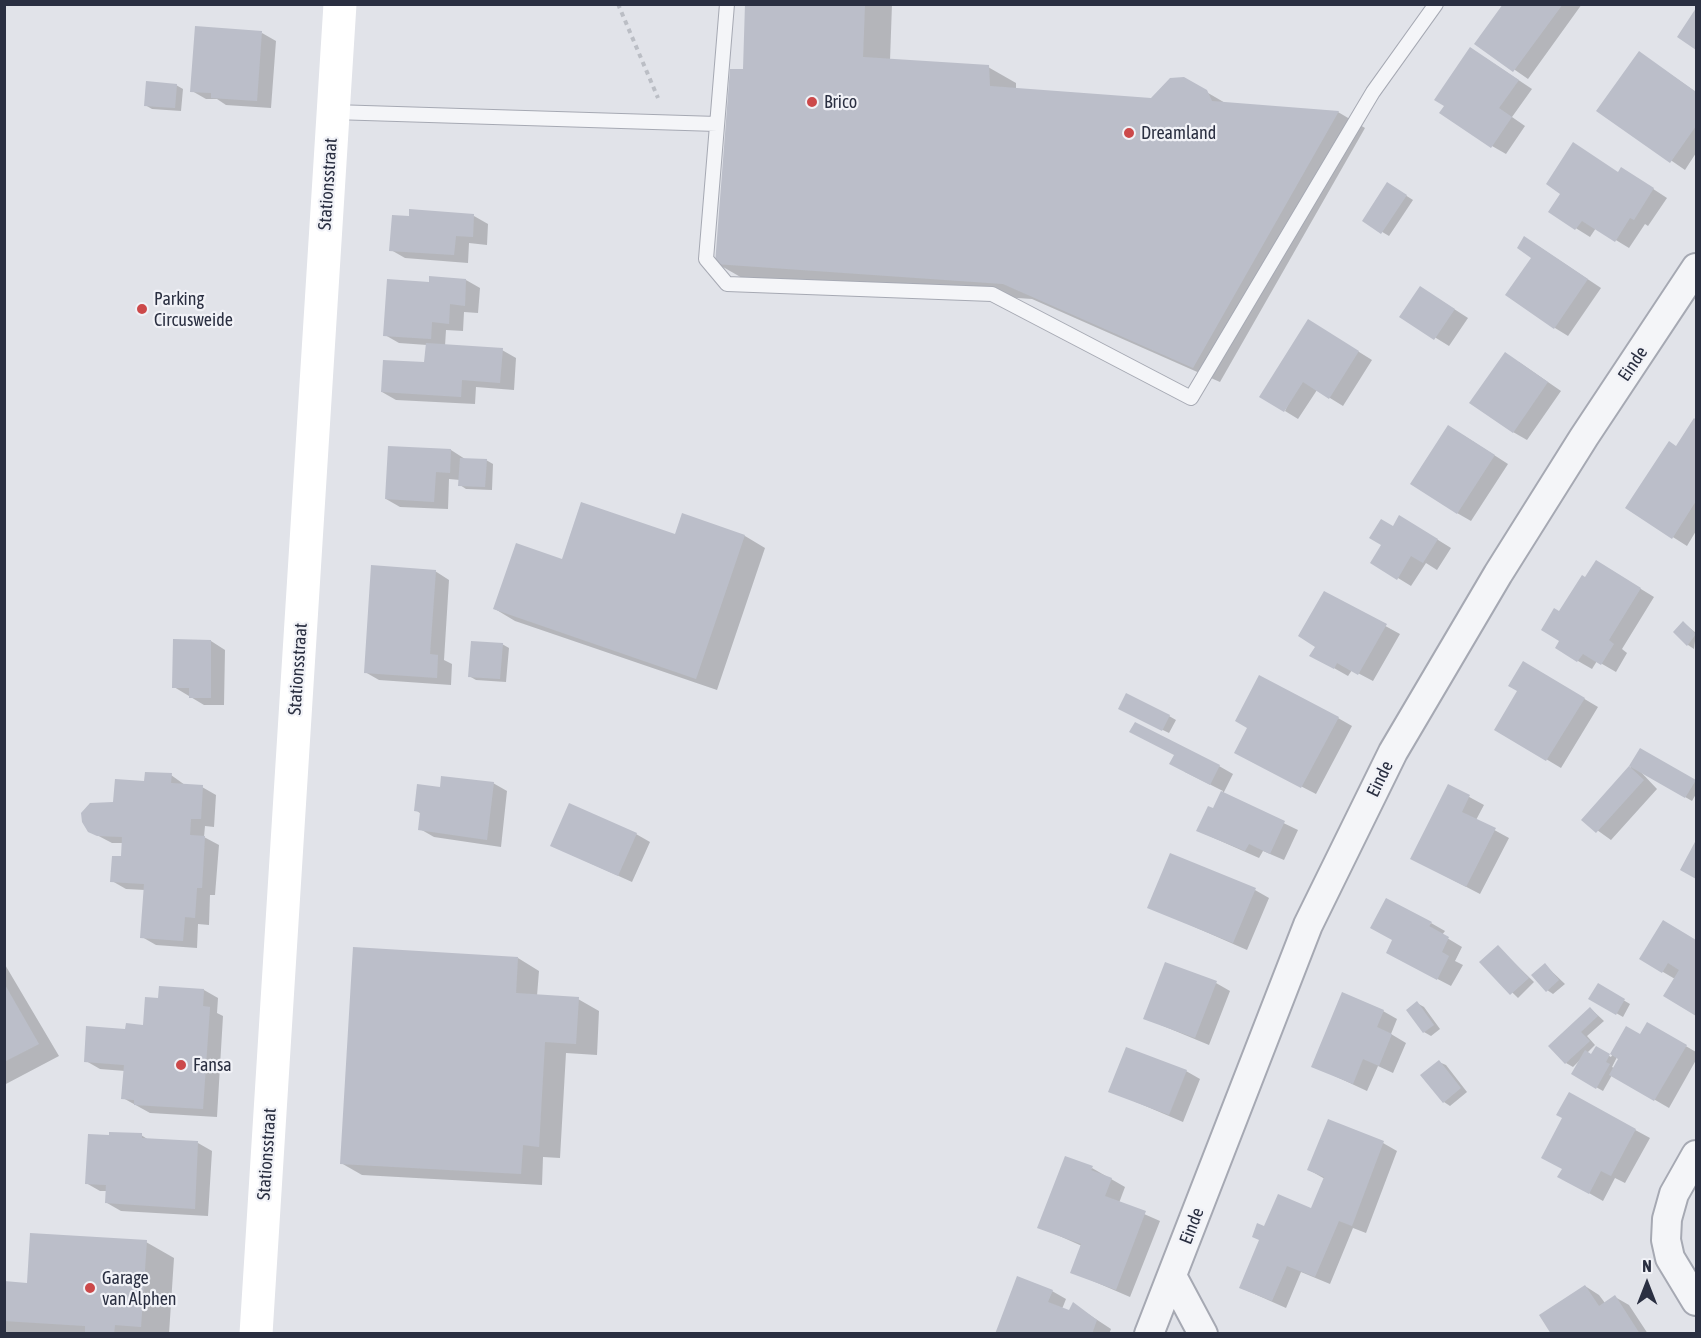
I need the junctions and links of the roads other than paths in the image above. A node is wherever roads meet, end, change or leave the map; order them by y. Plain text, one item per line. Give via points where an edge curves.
1 (340, 4) edge
2 (727, 4) edge
3 (1436, 4) edge
4 (333, 112) junction
5 (717, 124) junction
6 (1696, 268) edge
7 (1696, 1155) edge
8 (1172, 1276) junction
9 (1696, 1301) edge
10 (256, 1334) edge
11 (1149, 1334) edge
12 (1203, 1334) edge

1 - 4 main road, Stationsstraat
2 - 5 lane
3 - 5 lane via 1373,92 1191,398 992,294 727,284 706,259
4 - 5 lane
4 - 10 main road, Stationsstraat
6 - 8 street, Einde via 1523,535 1393,752 1308,925
7 - 9 street via 1674,1194 1666,1219 1670,1258
8 - 11 street, Einde
8 - 12 street

